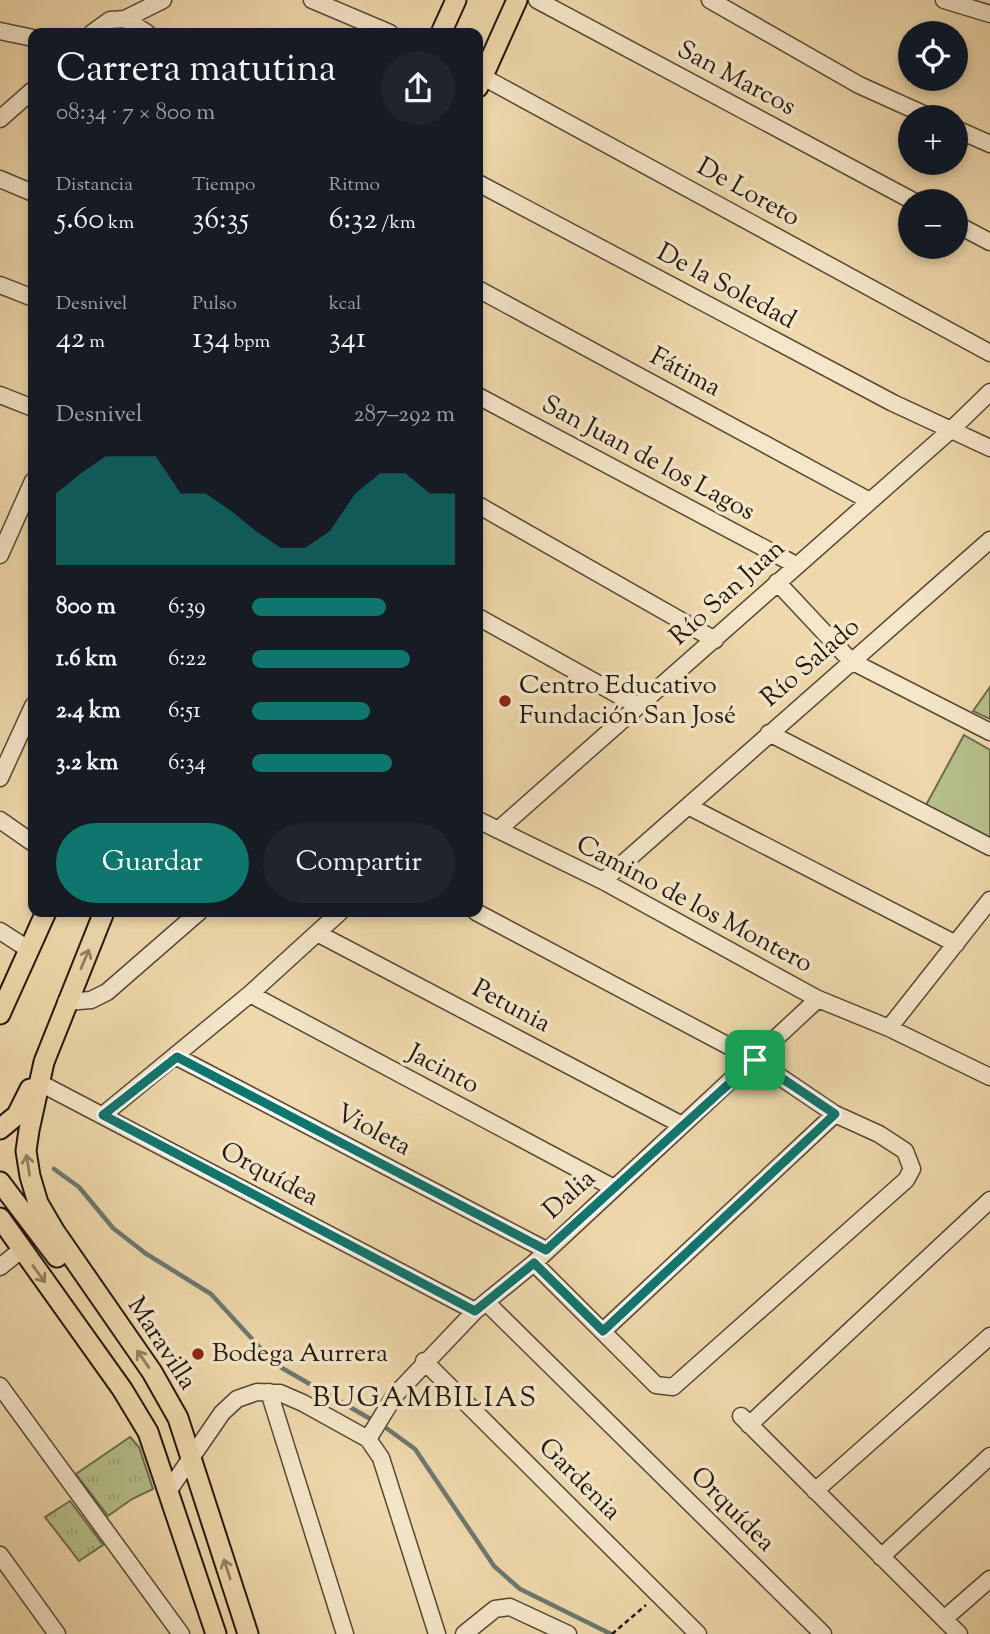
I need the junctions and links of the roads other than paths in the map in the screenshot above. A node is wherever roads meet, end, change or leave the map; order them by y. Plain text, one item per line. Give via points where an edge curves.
1 (163, 0) edge
2 (312, 0) edge
3 (456, 0) edge
4 (517, 0) edge
5 (537, 0) edge
6 (944, 0) edge
7 (715, 1) edge
8 (990, 13) edge
9 (125, 19) junction
10 (99, 28) edge
11 (139, 28) edge
12 (378, 28) edge
13 (443, 28) edge
14 (0, 31) edge
15 (28, 37) edge
16 (483, 75) edge
17 (483, 84) edge
18 (28, 94) edge
19 (903, 105) edge
20 (0, 119) edge
21 (968, 134) edge
22 (990, 144) edge
23 (0, 179) edge
24 (483, 186) edge
25 (28, 191) edge
26 (898, 193) edge
27 (968, 231) edge
28 (990, 243) edge
29 (0, 285) edge
30 (483, 292) edge
31 (28, 296) edge
32 (990, 353) edge
33 (990, 392) edge
34 (0, 395) edge
35 (483, 399) edge
36 (28, 406) edge
37 (953, 428) junction
38 (990, 448) edge
39 (28, 492) edge
40 (868, 500) junction
41 (483, 508) edge
42 (990, 540) edge
43 (0, 555) edge
44 (796, 565) junction
45 (777, 582) junction
46 (483, 620) edge
47 (715, 640) junction
48 (850, 661) junction
49 (638, 706) junction
50 (28, 717) edge
51 (990, 732) edge
52 (769, 733) junction
53 (0, 778) edge
54 (688, 806) junction
55 (0, 820) edge
56 (483, 822) edge
57 (498, 830) junction
58 (28, 840) edge
59 (990, 846) edge
60 (603, 881) junction
61 (990, 900) edge
62 (483, 916) edge
63 (43, 917) edge
64 (102, 917) edge
65 (193, 917) edge
66 (335, 917) edge
67 (0, 931) edge
68 (317, 933) junction
69 (956, 944) junction
70 (27, 949) junction
71 (250, 994) junction
72 (818, 999) junction
73 (66, 1002) junction
74 (0, 1014) edge
75 (889, 1028) junction
76 (177, 1057) junction
77 (755, 1060) junction
78 (44, 1062) junction
79 (988, 1073) edge
80 (38, 1087) junction
81 (10, 1110) edge
82 (835, 1114) junction
83 (103, 1115) junction
84 (682, 1125) junction
85 (0, 1129) edge
86 (0, 1182) edge
87 (614, 1188) junction
88 (990, 1200) edge
89 (0, 1218) edge
90 (21, 1250) junction
91 (546, 1250) junction
92 (534, 1263) junction
93 (0, 1267) edge
94 (90, 1283) junction
95 (481, 1307) junction
96 (603, 1331) junction
97 (990, 1336) edge
98 (425, 1361) junction
99 (0, 1386) edge
100 (269, 1392) junction
101 (370, 1436) junction
102 (990, 1456) edge
103 (192, 1458) junction
104 (169, 1490) junction
105 (815, 1491) junction
106 (881, 1557) junction
107 (3, 1564) edge
108 (990, 1579) edge
109 (944, 1619) junction
110 (57, 1634) edge
111 (180, 1634) edge
112 (216, 1634) edge
113 (248, 1634) edge
114 (345, 1634) edge
115 (437, 1634) edge
116 (464, 1634) edge
117 (568, 1634) edge
118 (698, 1634) edge
119 (823, 1634) edge
120 (959, 1634) edge

1 - 9 street
2 - 12 street
3 - 13 main road
4 - 16 main road
5 - 26 street, San Marcos
6 - 8 street
7 - 19 street via 859,85
9 - 10 street via 110,20
9 - 11 street
14 - 15 street
17 - 32 street, De Loreto
18 - 20 street
21 - 22 street
23 - 25 street
24 - 37 street, De la Soledad via 881,396
27 - 28 street
29 - 31 street
30 - 40 street, Fátima
33 - 37 street, Río San Juan
34 - 36 street
35 - 44 street, San Juan de los Lagos
37 - 38 street, De la Soledad
37 - 40 street, Río San Juan
39 - 43 street
40 - 44 street, Río San Juan
41 - 47 street
42 - 48 street, Río Salado
44 - 45 street, Río San Juan
45 - 47 street, Río San Juan
45 - 48 street
46 - 49 street
47 - 49 street, Río San Juan
48 - 51 street
48 - 52 street, Río Salado
49 - 57 street, Río San Juan
50 - 53 street
52 - 54 street, Río Salado
52 - 59 street
54 - 60 street, Río Salado
54 - 69 street
55 - 58 street
56 - 57 street, Camino de los Montero
57 - 60 street, Camino de los Montero
60 - 72 street, Camino de los Montero
61 - 69 street
62 - 77 street
63 - 70 main road
73 -> 64 main road
65 - 73 street via 107,992 91,1000
66 - 68 street
67 - 70 street
68 - 71 street
68 - 84 street, Petunia
69 - 75 street
70 - 74 main road
71 - 76 street
71 - 87 street, Jacinto
72 - 75 street, Camino de los Montero
72 - 77 street, Dalia
73 - 78 main road
75 - 79 street, Camino de los Montero
76 - 83 street
76 - 91 street, Violeta
77 - 82 street
77 - 84 street, Dalia
78 - 80 main road, Maravilla
78 - 81 main road
80 - 83 street, Orquídea
94 -> 80 main road, Maravilla via 38,1203 30,1176 26,1151
81 - 85 main road via 12,1121
82 - 96 street
82 - 96 street via 905,1151 912,1169 906,1180 673,1387 656,1385
83 - 95 street, Orquídea
84 - 87 street, Dalia
86 - 94 main road via 73,1275
87 - 91 street, Dalia
88 - 105 street via 745,1420
89 - 90 main road
90 - 93 street
90 -> 104 main road via 122,1389 148,1432
91 - 92 street, Dalia
92 - 95 street, Dalia
92 - 96 street
103 -> 94 main road, Maravilla via 178,1418 152,1372
95 - 98 street, Dalia
95 - 119 street, Orquídea
97 - 105 street
98 - 101 street, Dalia via 385,1408
98 - 118 street, Gardenia
99 - 111 street
100 - 101 street
100 - 103 street via 237,1399
100 - 114 street
101 - 115 street
102 - 106 street
103 - 104 street
113 -> 103 main road, Maravilla
104 - 112 main road
105 - 106 street
106 - 109 street
107 - 110 street
108 - 109 street
109 - 120 street
116 - 117 street via 495,1609 510,1607

